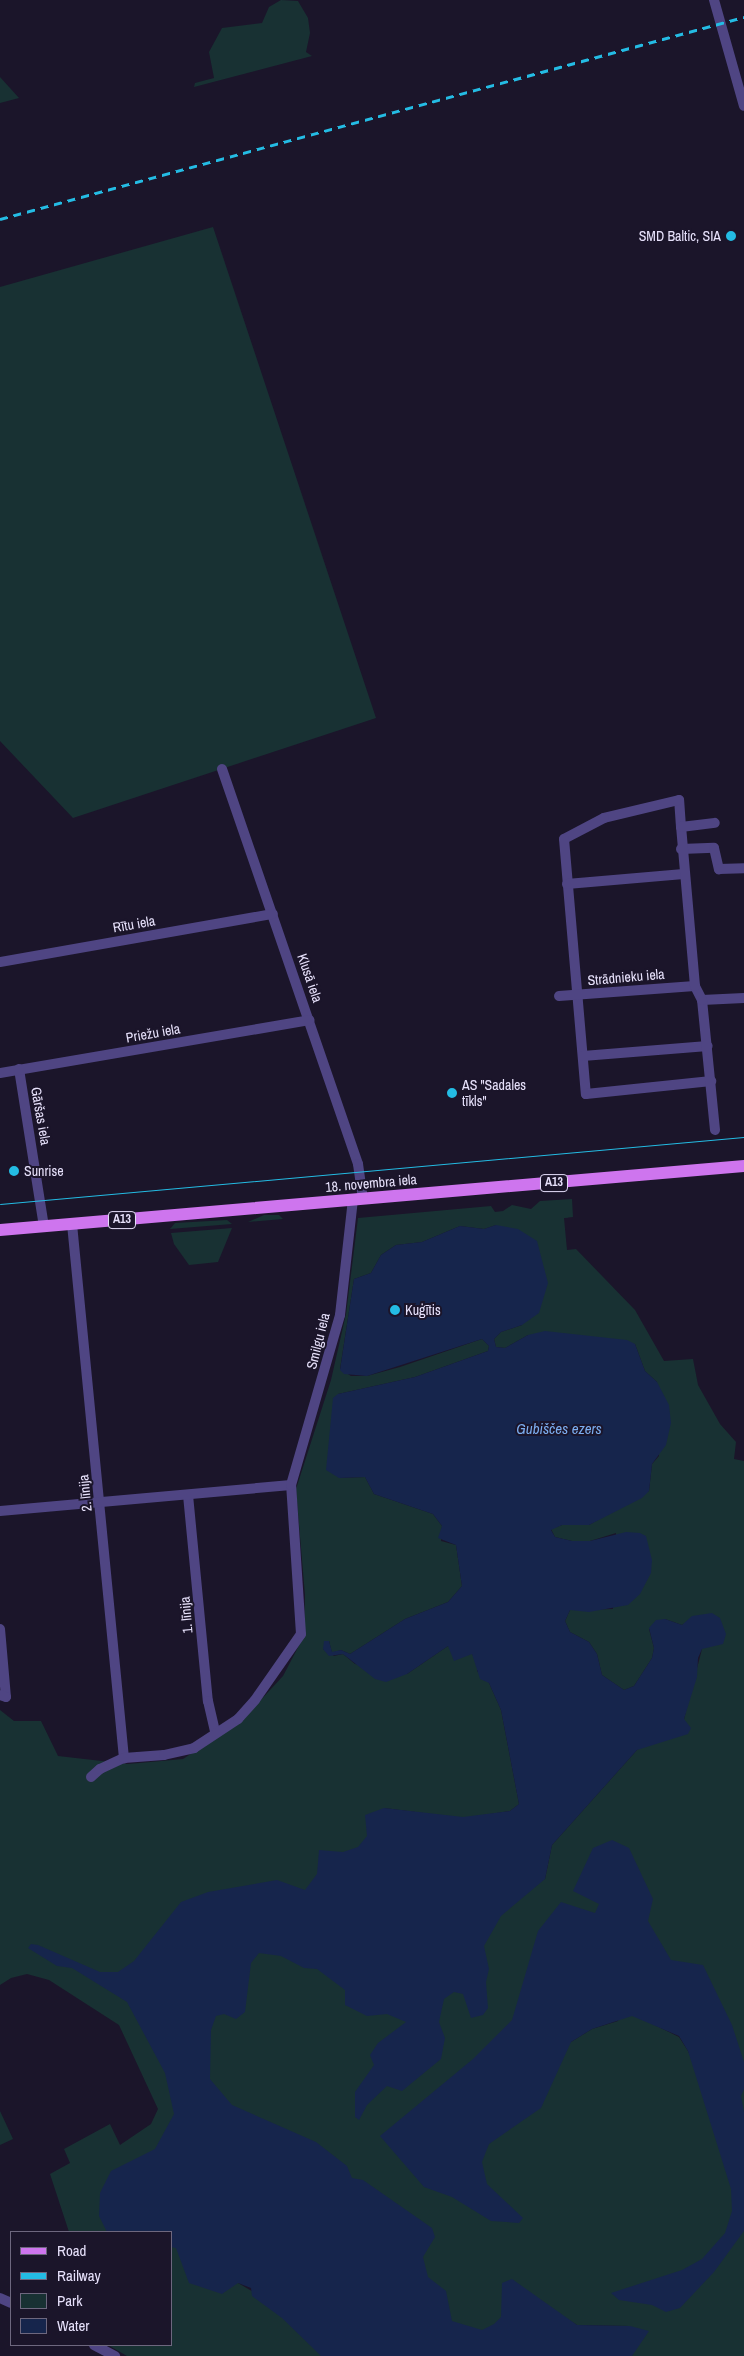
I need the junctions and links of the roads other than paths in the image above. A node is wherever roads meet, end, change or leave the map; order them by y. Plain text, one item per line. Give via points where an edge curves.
1 (714, 0) edge
2 (744, 60) edge
3 (734, 64) junction
4 (744, 106) edge
5 (222, 769) dead end
6 (715, 823) dead end
7 (681, 827) junction
8 (682, 849) junction
9 (744, 868) edge
10 (684, 874) junction
11 (567, 884) junction
12 (273, 914) junction
13 (0, 962) edge
14 (695, 986) junction
15 (578, 995) junction
16 (559, 996) dead end
17 (744, 998) edge
18 (702, 1000) junction
19 (310, 1020) junction
20 (708, 1046) junction
21 (583, 1056) junction
22 (19, 1069) junction
23 (0, 1073) edge
24 (711, 1081) junction
25 (715, 1130) dead end
26 (744, 1166) edge
27 (358, 1200) junction
28 (72, 1224) junction
29 (44, 1226) junction
30 (0, 1230) edge
31 (291, 1485) junction
32 (188, 1495) junction
33 (100, 1502) junction
34 (0, 1511) edge
35 (0, 1630) edge
36 (3, 1696) edge
37 (216, 1732) junction
38 (124, 1758) junction
39 (91, 1777) dead end
40 (96, 2346) edge
41 (115, 2356) edge

1 - 3 street
2 - 3 street
3 - 4 street
5 - 12 street, Klusā iela
6 - 7 street
7 - 8 street
7 - 11 street via 679,800 604,818 564,839
8 - 9 street via 714,848 719,869
8 - 10 street
10 - 11 street
10 - 14 street
11 - 15 street
12 - 13 street, Rītu iela
12 - 19 street, Klusā iela
14 - 15 street, Strādnieku iela
14 - 18 street
15 - 16 street, Strādnieku iela
15 - 21 street
17 - 18 street
18 - 20 street
19 - 22 street, Priežu iela
19 - 27 street, Klusā iela via 358,1164
20 - 21 street
20 - 24 street
21 - 24 street via 586,1094
22 - 23 street, Priežu iela
22 - 29 street, Gāršas iela
24 - 25 street
26 - 27 main road, 18. novembra iela / A13
27 - 28 main road, 18. novembra iela / A13
27 - 31 street, Smilgu iela via 340,1314
28 - 29 main road, 18. novembra iela / A13
28 - 33 street, 2. līnija
29 - 30 main road, 18. novembra iela / A13
31 - 32 street
31 - 37 street, Smilgu iela via 301,1634 256,1700 238,1719
32 - 33 street
32 - 37 street, 1. līnija via 208,1701
33 - 34 street
33 - 38 street, 2. līnija
35 - 36 street
37 - 38 street via 194,1748 164,1755
38 - 39 street via 100,1768
40 - 41 street

